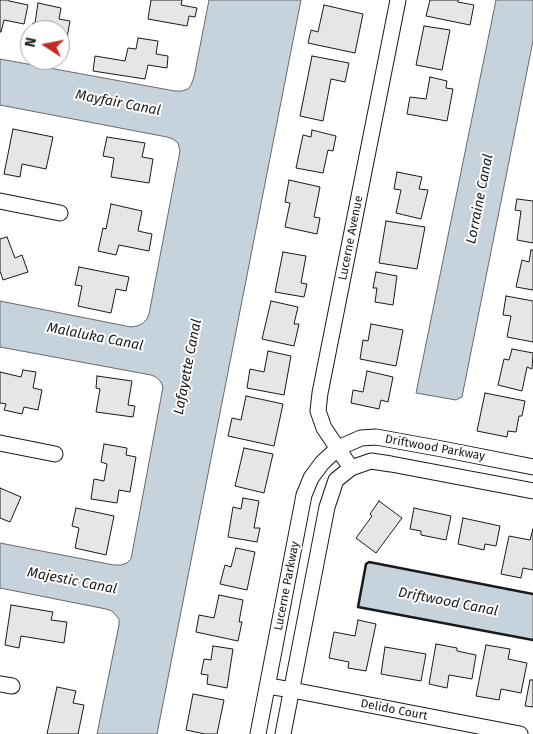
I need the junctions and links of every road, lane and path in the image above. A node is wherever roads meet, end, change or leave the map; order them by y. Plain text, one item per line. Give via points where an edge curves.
1 (398, 0) edge
2 (0, 202) edge
3 (60, 213) dead end
4 (0, 443) edge
5 (338, 448) junction
6 (56, 454) dead end
7 (533, 467) edge
8 (351, 468) junction
9 (533, 491) edge
10 (268, 686) junction
11 (292, 690) junction
12 (258, 734) edge
13 (283, 734) edge
14 (520, 734) edge

1 - 5 street, Lucerne Avenue via 320,393 318,411 324,428
2 - 3 street
4 - 6 street
5 - 7 street, Driftwood Parkway via 361,438 376,437
5 - 8 street, Lucerne Avenue
5 - 10 street, Lucerne Parkway via 322,463 304,495
8 - 9 street, Driftwood Parkway via 371,461
8 - 11 street, Lucerne Parkway via 336,480 327,507
10 - 11 street, Delido Court
10 - 12 street, Lucerne Parkway
11 - 13 street, Lucerne Parkway
11 - 14 street, Delido Court

